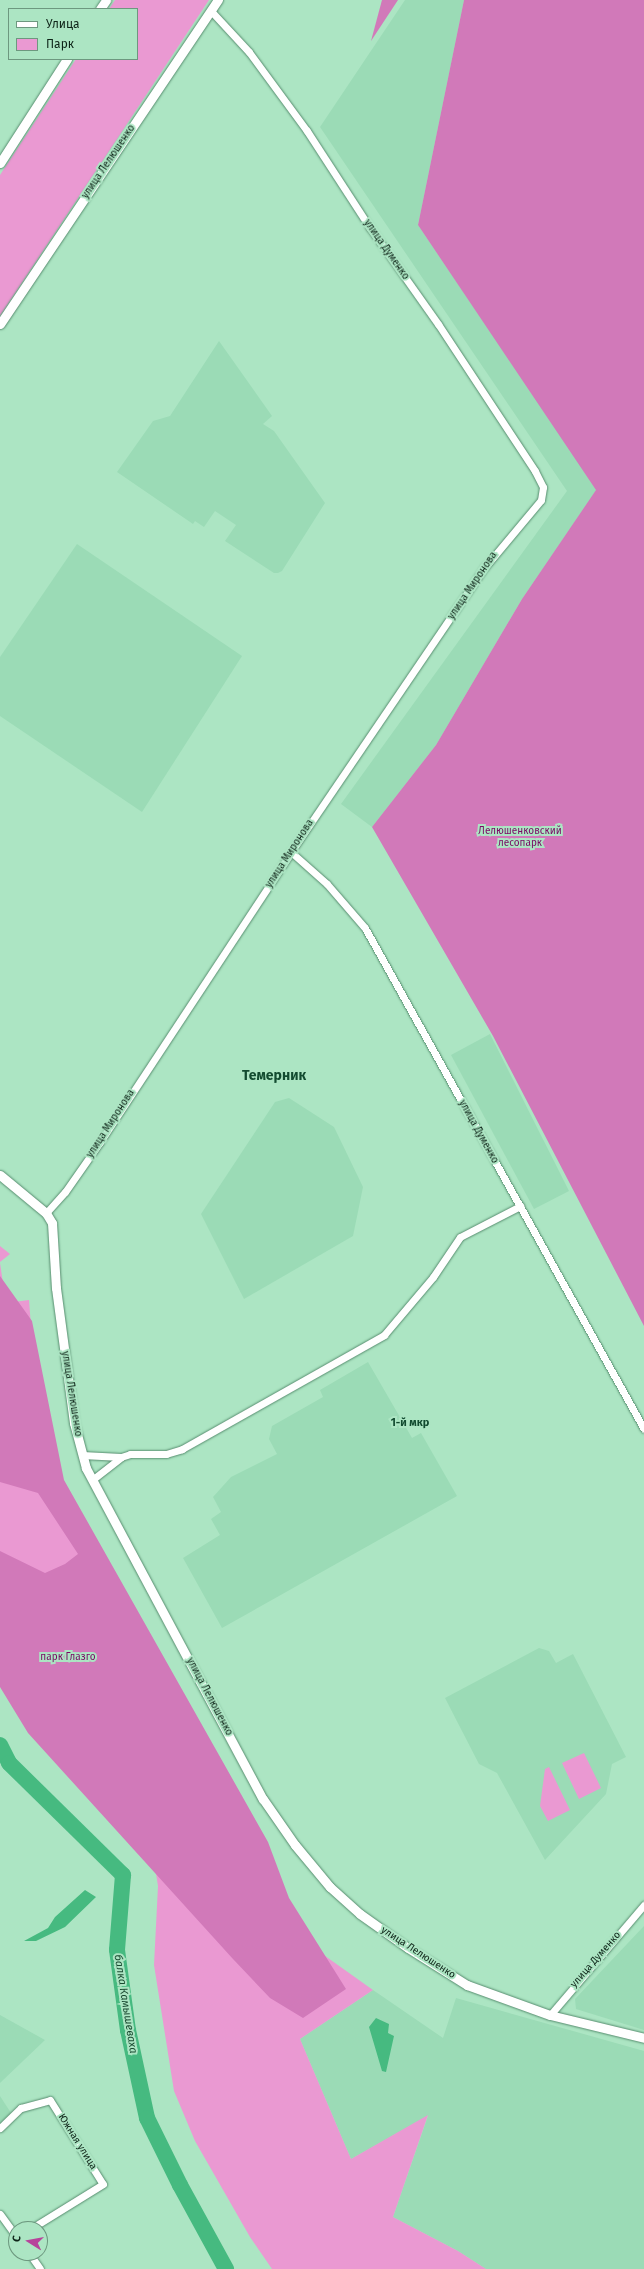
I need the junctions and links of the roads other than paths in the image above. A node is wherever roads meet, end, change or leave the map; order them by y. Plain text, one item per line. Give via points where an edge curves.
1 (218, 0) edge
2 (211, 11) junction
3 (66, 60) edge
4 (0, 163) edge
5 (0, 324) edge
6 (541, 500) joint
7 (291, 852) junction
8 (0, 1175) edge
9 (520, 1206) junction
10 (46, 1213) junction
11 (644, 1429) edge
12 (82, 1455) junction
13 (121, 1457) junction
14 (92, 1480) junction
15 (644, 1905) edge
16 (550, 2015) junction
17 (644, 2038) edge
18 (0, 2128) edge
19 (0, 2214) edge
20 (43, 2221) edge
21 (8, 2225) edge

1 - 2 street, улица Лелюшенко
2 - 5 street, улица Лелюшенко
2 - 6 street, улица Думенко via 249,52 307,130 370,228 438,324 535,471 543,487
3 - 4 street
6 - 7 street, улица Миронова via 533,513 496,551
7 - 9 street, улица Думенко via 327,884 365,928
7 - 10 street, улица Миронова via 100,1142 65,1192
8 - 10 street
9 - 11 street, улица Думенко
9 - 13 street via 460,1237 433,1277 384,1335 182,1449 166,1454 130,1454
10 - 12 street, улица Лелюшенко via 52,1223 61,1330 74,1423
12 - 13 street
12 - 14 street, улица Лелюшенко
13 - 14 street
14 - 16 street, улица Лелюшенко via 263,1799 295,1845 330,1886 367,1918 464,1983
15 - 16 street, улица Думенко
16 - 17 street, улица Лелюшенко
18 - 20 street, Южная улица via 21,2108 50,2100 103,2184
19 - 21 street

